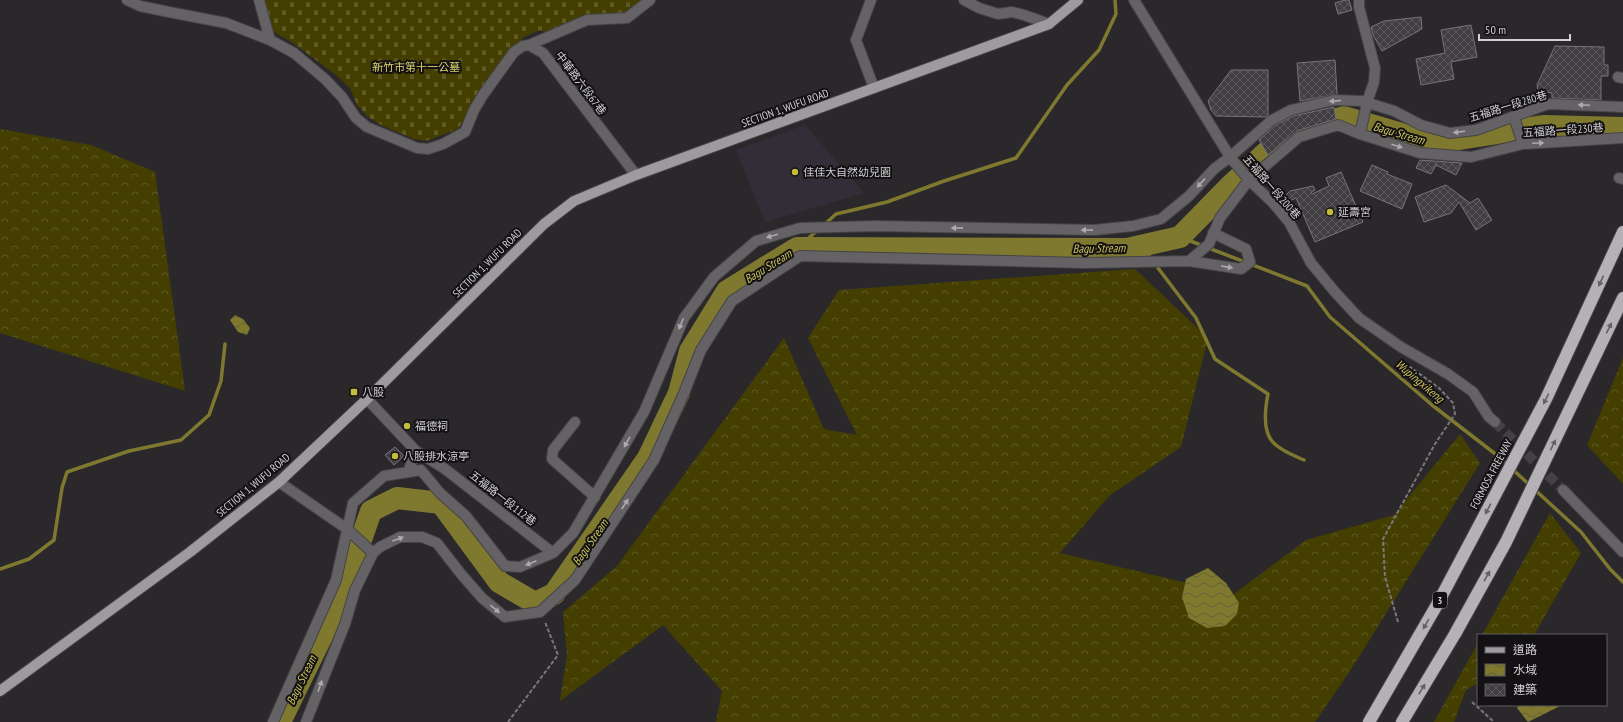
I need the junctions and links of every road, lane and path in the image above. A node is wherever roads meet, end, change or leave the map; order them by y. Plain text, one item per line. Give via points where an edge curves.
1 (127, 0) edge
2 (259, 0) edge
3 (650, 0) edge
4 (870, 0) edge
5 (964, 0) edge
6 (1078, 0) edge
7 (1134, 0) edge
8 (1359, 0) edge
9 (1048, 24) junction
10 (270, 40) junction
11 (528, 44) junction
12 (874, 88) junction
13 (1367, 102) junction
14 (1623, 107) edge
15 (1514, 117) junction
16 (1360, 134) junction
17 (1623, 138) edge
18 (1523, 143) junction
19 (1230, 157) junction
20 (636, 175) junction
21 (1249, 180) junction
22 (1623, 232) edge
23 (1214, 233) junction
24 (1188, 261) junction
25 (1623, 298) edge
26 (1405, 363) dead end
27 (367, 399) junction
28 (575, 422) dead end
29 (1494, 422) tunnel mouth
30 (416, 451) junction
31 (408, 472) junction
32 (279, 482) junction
33 (1563, 490) tunnel mouth
34 (595, 497) junction
35 (347, 529) junction
36 (1623, 552) edge
37 (373, 553) junction
38 (553, 553) junction
39 (540, 612) junction
40 (1398, 622) dead end
41 (0, 691) edge
42 (1472, 702) dead end
43 (273, 722) edge
44 (306, 722) edge
45 (508, 722) edge
46 (1369, 722) edge
47 (1402, 722) edge
48 (1494, 722) edge

1 - 10 lane via 140,6 226,23
2 - 10 lane
3 - 11 lane via 627,18 587,20
4 - 12 lane via 856,40
5 - 9 lane via 998,14 1012,12
6 - 9 main road, SECTION 1, WUFU ROAD
7 - 19 lane, 五福路一段200巷
8 - 13 lane via 1375,68 1374,82
9 - 12 main road, SECTION 1, WUFU ROAD
10 - 11 lane via 294,53 326,79 356,118 367,127 416,148 443,144 465,132 474,110 487,89 514,52
11 - 20 lane, 中華路六段67巷 via 543,53
12 - 20 main road, SECTION 1, WUFU ROAD
15 -> 13 lane, 五福路一段280巷 via 1476,130 1450,133 1421,125 1394,111
13 - 16 lane
13 -> 19 lane, 五福路一段280巷 via 1334,100 1291,110 1272,120
14 -> 15 lane, 五福路一段280巷 via 1548,104
15 - 18 lane
16 -> 18 lane, 五福路一段230巷 via 1420,153 1472,157
16 - 21 lane, 五福路一段230巷 via 1338,125 1298,137
18 -> 17 lane, 五福路一段230巷
19 - 21 lane, 五福路一段200巷
19 -> 34 lane, 五福路一段280巷 via 1161,220 1133,226 1094,230 874,226 800,228 756,240 714,277 684,318 644,412
20 - 27 main road, SECTION 1, WUFU ROAD via 574,201 544,224
21 - 23 lane, 五福路一段230巷 via 1220,218
21 - 29 lane, 五福路一段200巷 via 1289,222 1312,263 1359,318 1473,392
22 -> 46 highway, FORMOSA FREEWAY / 3 via 1546,399 1438,603
23 - 24 lane, 五福路一段230巷 via 1209,244
24 -> 23 lane via 1241,269 1250,262 1246,249
39 -> 24 lane via 575,580 654,460 700,350 732,301 800,256 1085,263
47 -> 25 highway via 1506,542
26 - 40 path via 1439,388 1453,403 1455,414 1435,444 1384,539 1385,577
27 - 30 lane, 五福路一段112巷
27 - 32 main road, SECTION 1, WUFU ROAD
28 - 34 lane via 553,450 552,459
30 - 31 lane
30 - 38 lane, 五福路一段112巷 via 445,469
31 - 35 lane via 384,476 353,503
38 -> 31 lane via 520,568 505,566 466,516 440,493 421,470
32 - 35 lane
32 - 41 main road, SECTION 1, WUFU ROAD via 190,552
33 - 36 lane
34 - 38 lane, 五福路一段280巷 via 573,533
35 - 37 lane
35 - 43 lane via 336,580
37 -> 39 lane via 400,537 422,537 437,543 482,598 505,618
44 -> 37 lane via 345,624 355,590
39 - 45 path via 558,655
42 - 48 path

